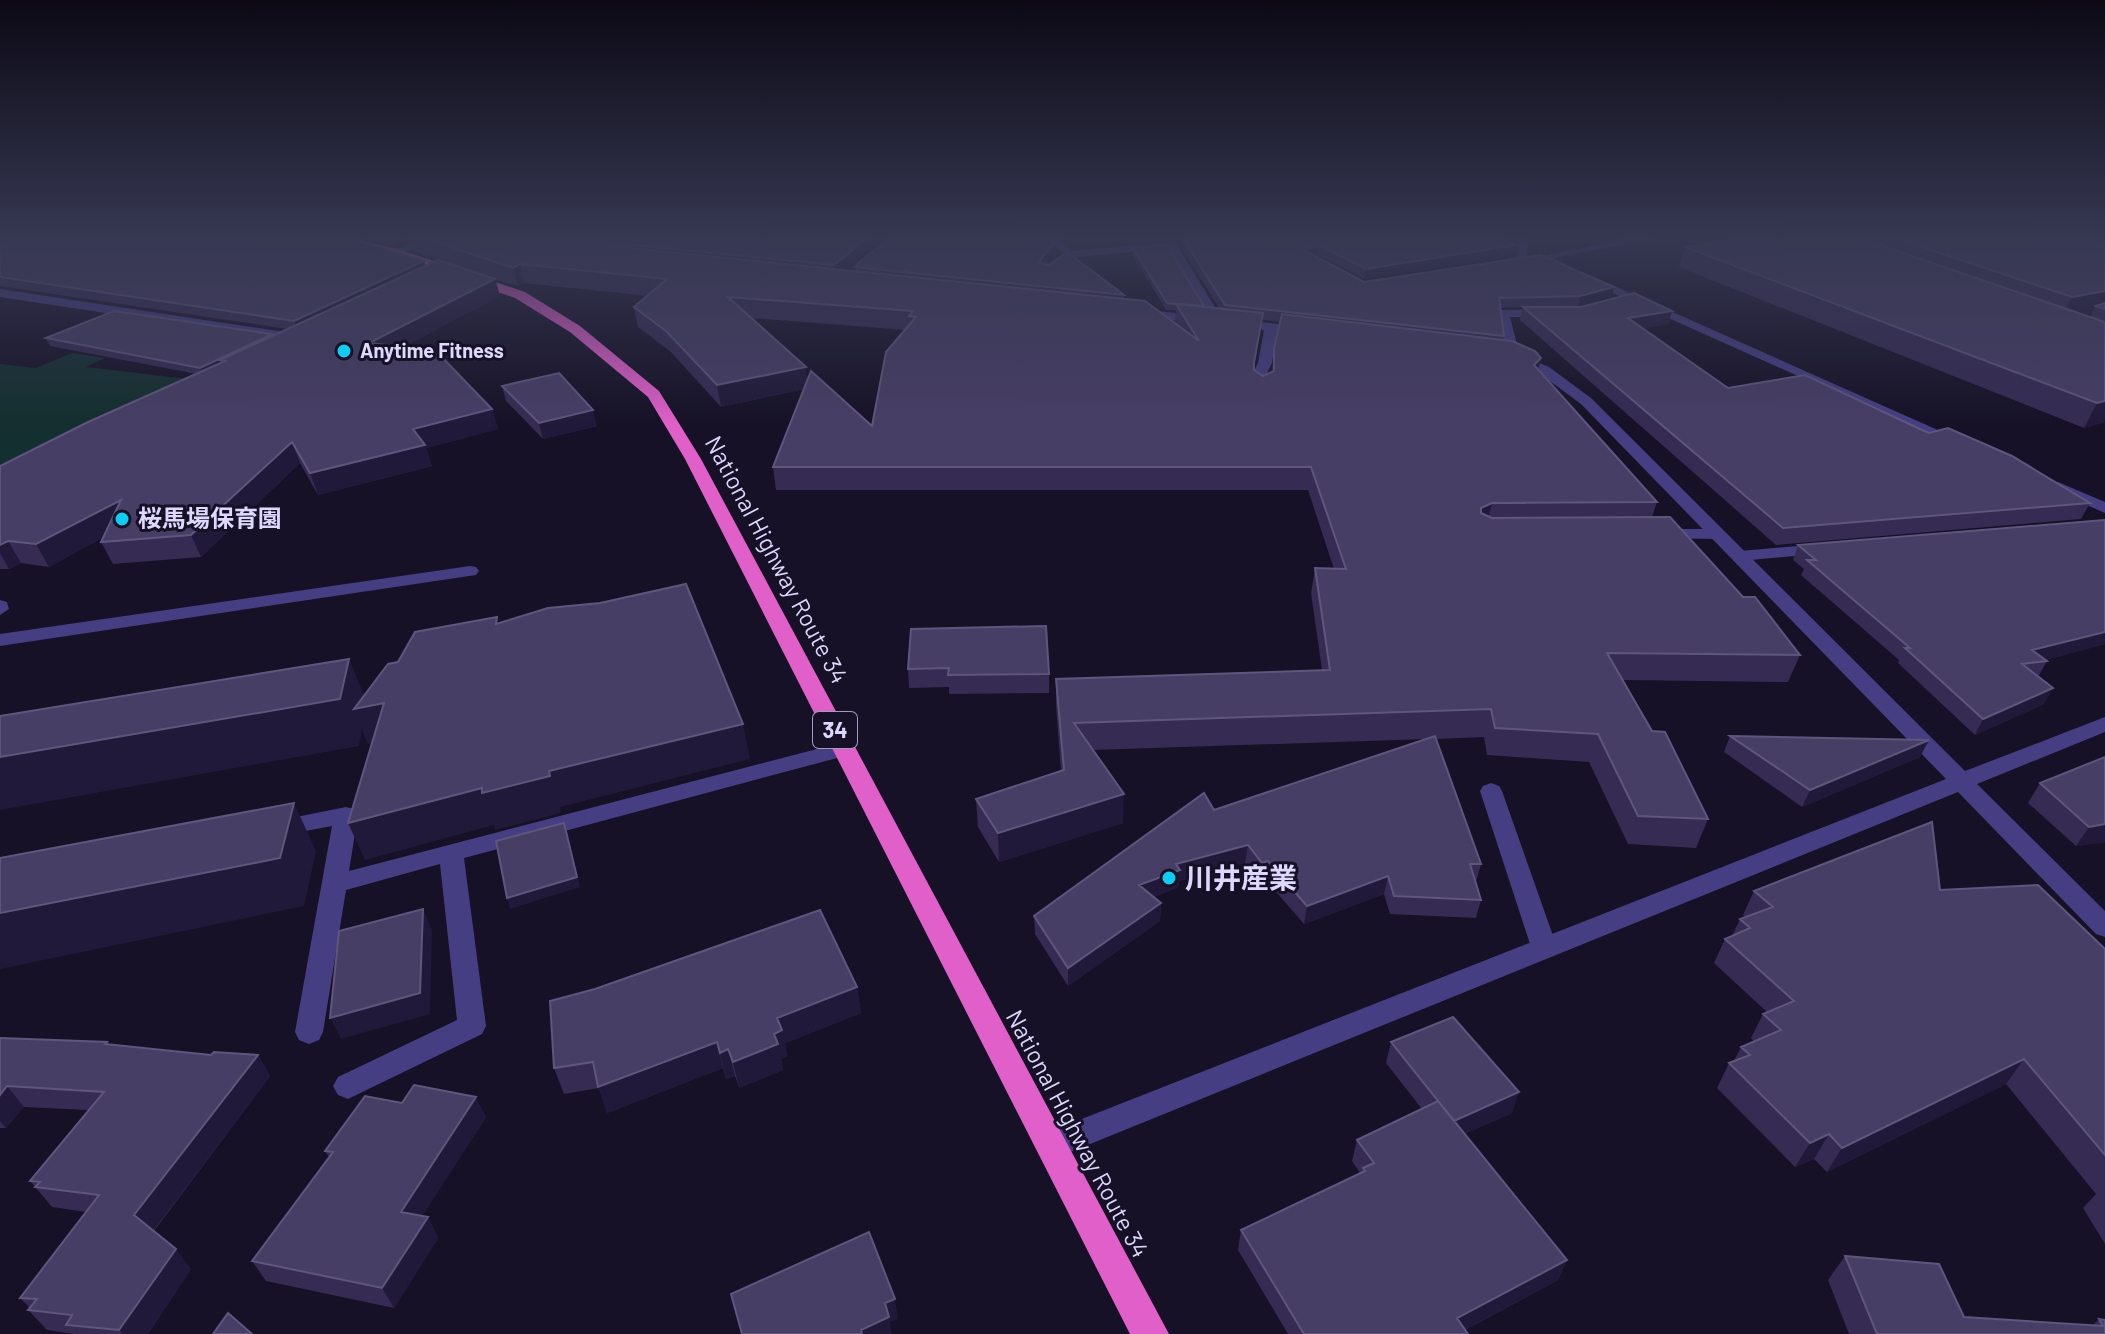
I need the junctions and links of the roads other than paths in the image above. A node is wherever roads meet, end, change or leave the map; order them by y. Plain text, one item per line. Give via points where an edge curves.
1 (46, 299) edge
2 (526, 299) edge
3 (1205, 299) edge
4 (1630, 299) edge
5 (1637, 299) edge
6 (1605, 307) edge
7 (1123, 312) edge
8 (1560, 314) edge
9 (1218, 322) junction
10 (1271, 327) junction
11 (1319, 332) edge
12 (270, 351) edge
13 (1262, 391) edge
14 (1974, 450) edge
15 (2044, 481) edge
16 (2105, 508) edge
17 (1641, 534) edge
18 (1718, 534) junction
19 (1836, 548) edge
20 (1740, 556) junction
21 (470, 571) dead end
22 (0, 640) edge
23 (2105, 724) edge
24 (844, 749) junction
25 (1962, 779) junction
26 (1491, 791) dead end
27 (255, 833) edge
28 (451, 853) junction
29 (334, 884) junction
30 (2105, 927) edge
31 (1544, 947) junction
32 (309, 1032) dead end
33 (348, 1086) dead end
34 (1052, 1145) junction
35 (1150, 1334) edge

1 - 12 street via 304,334
2 - 24 highway, National Highway Route 34 / 34 via 605,351 654,394 701,473
3 - 9 street
4 - 6 street
5 - 14 street
7 - 9 street
8 - 18 street via 1503,313 1506,355 1544,370 1586,401
9 - 10 street
10 - 11 street
10 - 13 street via 1259,375
15 - 16 street
17 - 18 street
18 - 20 street
19 - 20 street
20 - 25 street
21 - 22 street
23 - 25 street
24 - 28 street
24 - 34 highway, National Highway Route 34 / 34
25 - 30 street
25 - 31 street
26 - 31 street
27 - 29 street via 346,815
28 - 29 street
28 - 33 street via 472,1026
29 - 32 street
31 - 34 street
34 - 35 highway, National Highway Route 34 / 34

